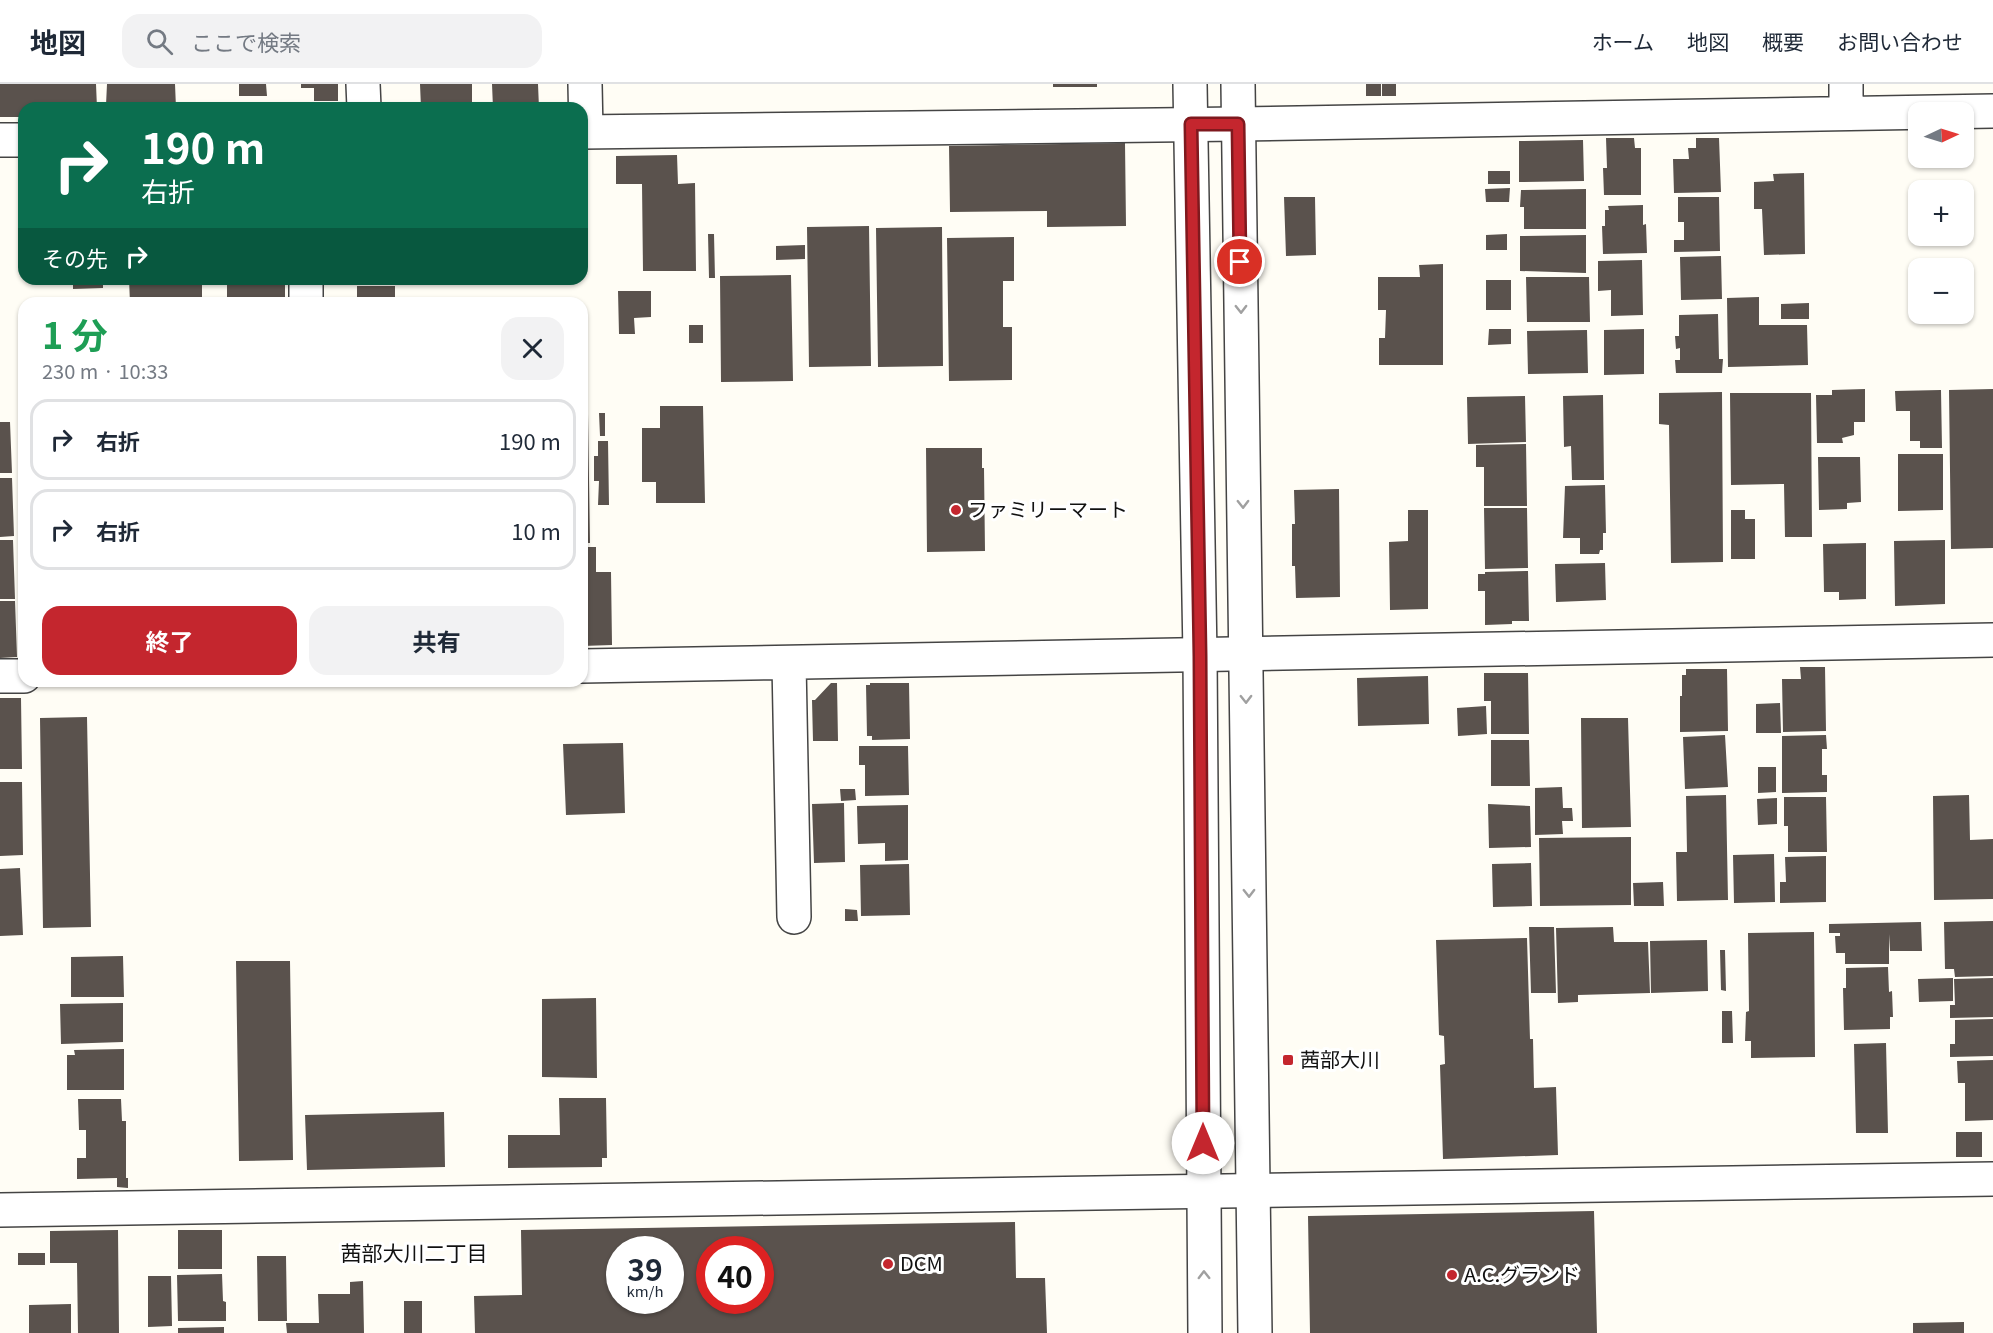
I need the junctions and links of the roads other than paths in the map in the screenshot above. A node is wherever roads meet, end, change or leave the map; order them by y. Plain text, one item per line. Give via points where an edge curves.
1 (363, 84) edge
2 (585, 84) edge
3 (1191, 84) edge
4 (1238, 84) edge
5 (1846, 98) edge
6 (364, 102) edge
7 (585, 102) edge
8 (1993, 111) edge
9 (1191, 124) junction
10 (1238, 124) junction
11 (588, 132) edge
12 (0, 140) edge
13 (18, 140) edge
14 (1993, 640) edge
15 (1245, 654) junction
16 (1200, 656) junction
17 (789, 663) junction
18 (588, 666) edge
19 (0, 676) edge
20 (18, 676) edge
21 (794, 917) dead end
22 (1993, 1179) edge
23 (1203, 1190) junction
24 (1253, 1191) junction
25 (0, 1210) edge
26 (1205, 1333) edge
27 (1255, 1333) edge

1 - 6 street
2 - 7 street
3 - 9 street
4 - 10 street
5 - 8 street
5 - 10 street
9 - 10 street
9 - 11 street
9 - 16 street
10 -> 15 street
12 - 13 street
14 - 15 street
15 - 16 street
15 -> 24 street
16 - 17 street
16 - 23 street
17 - 18 street
17 - 21 street
19 - 20 street
22 - 24 street
23 - 24 street
23 - 25 street
26 -> 23 street
24 - 27 street

